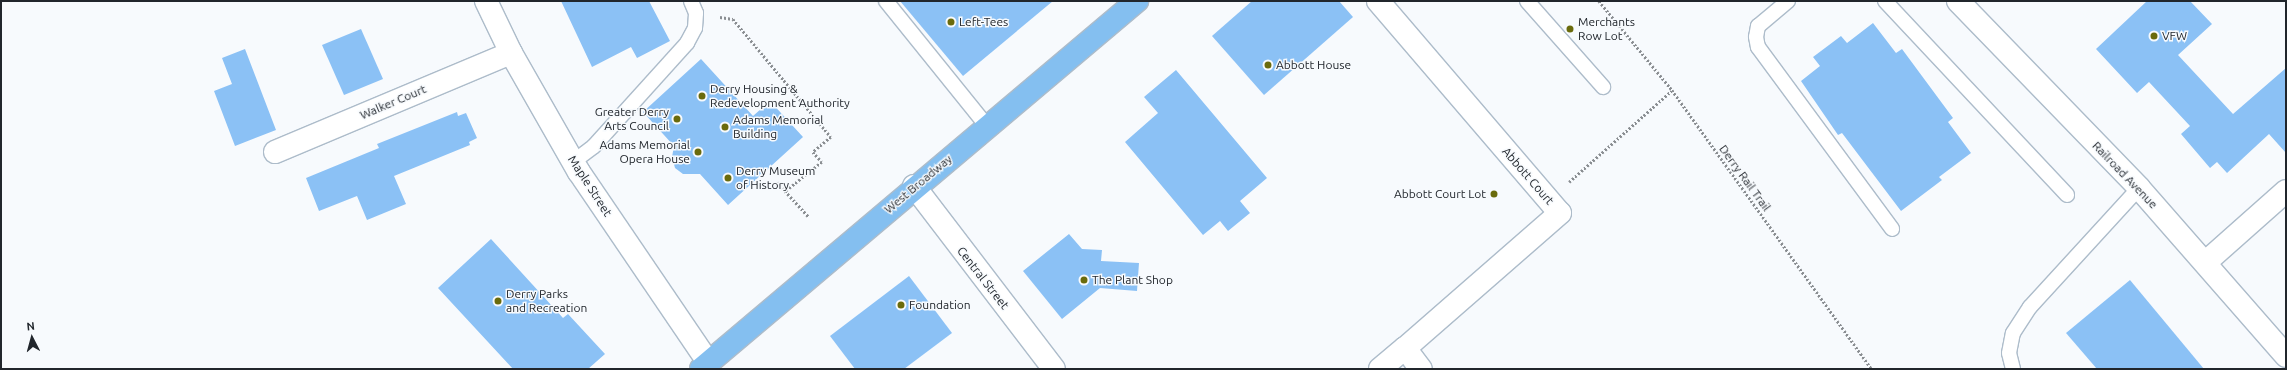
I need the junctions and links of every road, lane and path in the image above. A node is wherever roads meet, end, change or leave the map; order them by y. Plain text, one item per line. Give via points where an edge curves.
1 (486, 1) edge
2 (690, 1) edge
3 (886, 1) edge
4 (1137, 1) edge
5 (1378, 1) edge
6 (1527, 1) edge
7 (1599, 1) edge
8 (1788, 1) edge
9 (1885, 1) edge
10 (1958, 1) edge
11 (733, 19) dead end
12 (511, 53) junction
13 (1603, 87) dead end
14 (1672, 90) junction
15 (987, 126) junction
16 (275, 152) dead end
17 (573, 162) junction
18 (777, 182) dead end
19 (914, 186) junction
20 (2139, 188) junction
21 (786, 191) junction
22 (2286, 191) edge
23 (2067, 195) dead end
24 (1549, 199) junction
25 (809, 217) dead end
26 (1892, 229) dead end
27 (2206, 262) junction
28 (1405, 348) junction
29 (2286, 356) edge
30 (705, 366) edge
31 (1054, 369) edge
32 (1380, 369) edge
33 (1421, 369) edge
34 (1872, 369) edge
35 (2013, 369) edge

1 - 12 street, Maple Street
2 - 17 lane via 696,13 695,28 687,43 594,146
3 - 15 lane
4 - 15 main road, West Broadway
5 - 24 street, Abbott Court
6 - 13 lane
7 - 14 path, Derry Rail Trail
8 - 26 lane via 1758,26 1758,47
9 - 23 lane
10 - 20 street, Railroad Avenue
11 - 21 path via 831,136 813,152 822,162
12 - 16 street, Walker Court
12 - 17 street, Maple Street
14 - 24 path
14 - 34 path, Derry Rail Trail
15 - 19 main road, West Broadway
17 - 30 street, Maple Street
18 - 21 path
19 - 30 main road, West Broadway
19 - 31 street, Central Street
20 - 27 street, Railroad Avenue
20 - 35 lane via 2030,307 2013,333 2009,353
21 - 25 path
22 - 27 street
24 - 28 street, Abbott Court via 1560,212
27 - 29 street, Railroad Avenue
28 - 32 street
28 - 33 street

